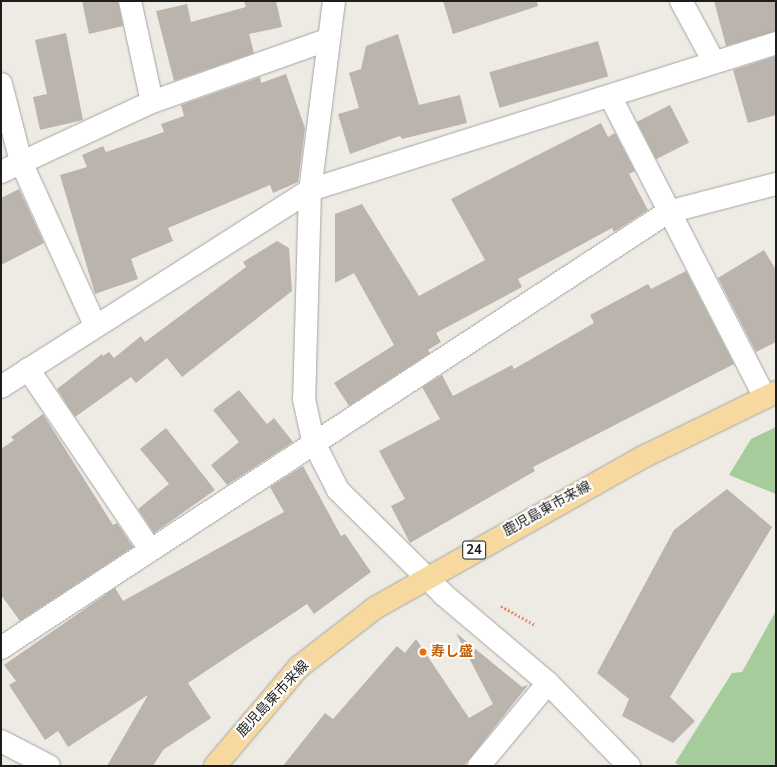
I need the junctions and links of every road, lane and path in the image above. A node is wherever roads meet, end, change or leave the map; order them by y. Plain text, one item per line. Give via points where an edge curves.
1 (130, 1) edge
2 (334, 1) edge
3 (681, 1) edge
4 (327, 40) junction
5 (776, 43) edge
6 (714, 62) junction
7 (1, 84) edge
8 (610, 96) junction
9 (152, 102) junction
10 (21, 162) junction
11 (1, 172) edge
12 (776, 184) edge
13 (310, 190) junction
14 (668, 212) junction
15 (95, 325) junction
16 (28, 369) junction
17 (1, 387) edge
18 (771, 395) edge
19 (313, 441) junction
20 (149, 548) junction
21 (426, 577) junction
22 (1, 648) edge
23 (548, 683) junction
24 (1, 741) edge
25 (49, 766) edge
26 (215, 766) edge
27 (479, 766) edge
28 (629, 766) edge

1 - 9 street
2 - 4 street
3 - 6 street
4 - 9 street
4 - 13 street
5 - 6 street
6 - 8 street
7 - 10 street
8 - 13 street
8 - 14 street
9 - 10 street
10 - 11 street
10 - 15 street
12 - 14 street
13 - 15 street
13 - 19 street via 304,399
14 - 18 street
14 - 19 street
15 - 16 street
16 - 17 street
16 - 20 street
18 - 21 main road, 鹿児島東市来線 / 24 via 643,456
19 - 20 street
19 - 21 street via 338,490
20 - 22 street
21 - 23 street
21 - 26 main road, 鹿児島東市来線 / 24 via 375,608 299,667
23 - 27 street
23 - 28 street
24 - 25 street

